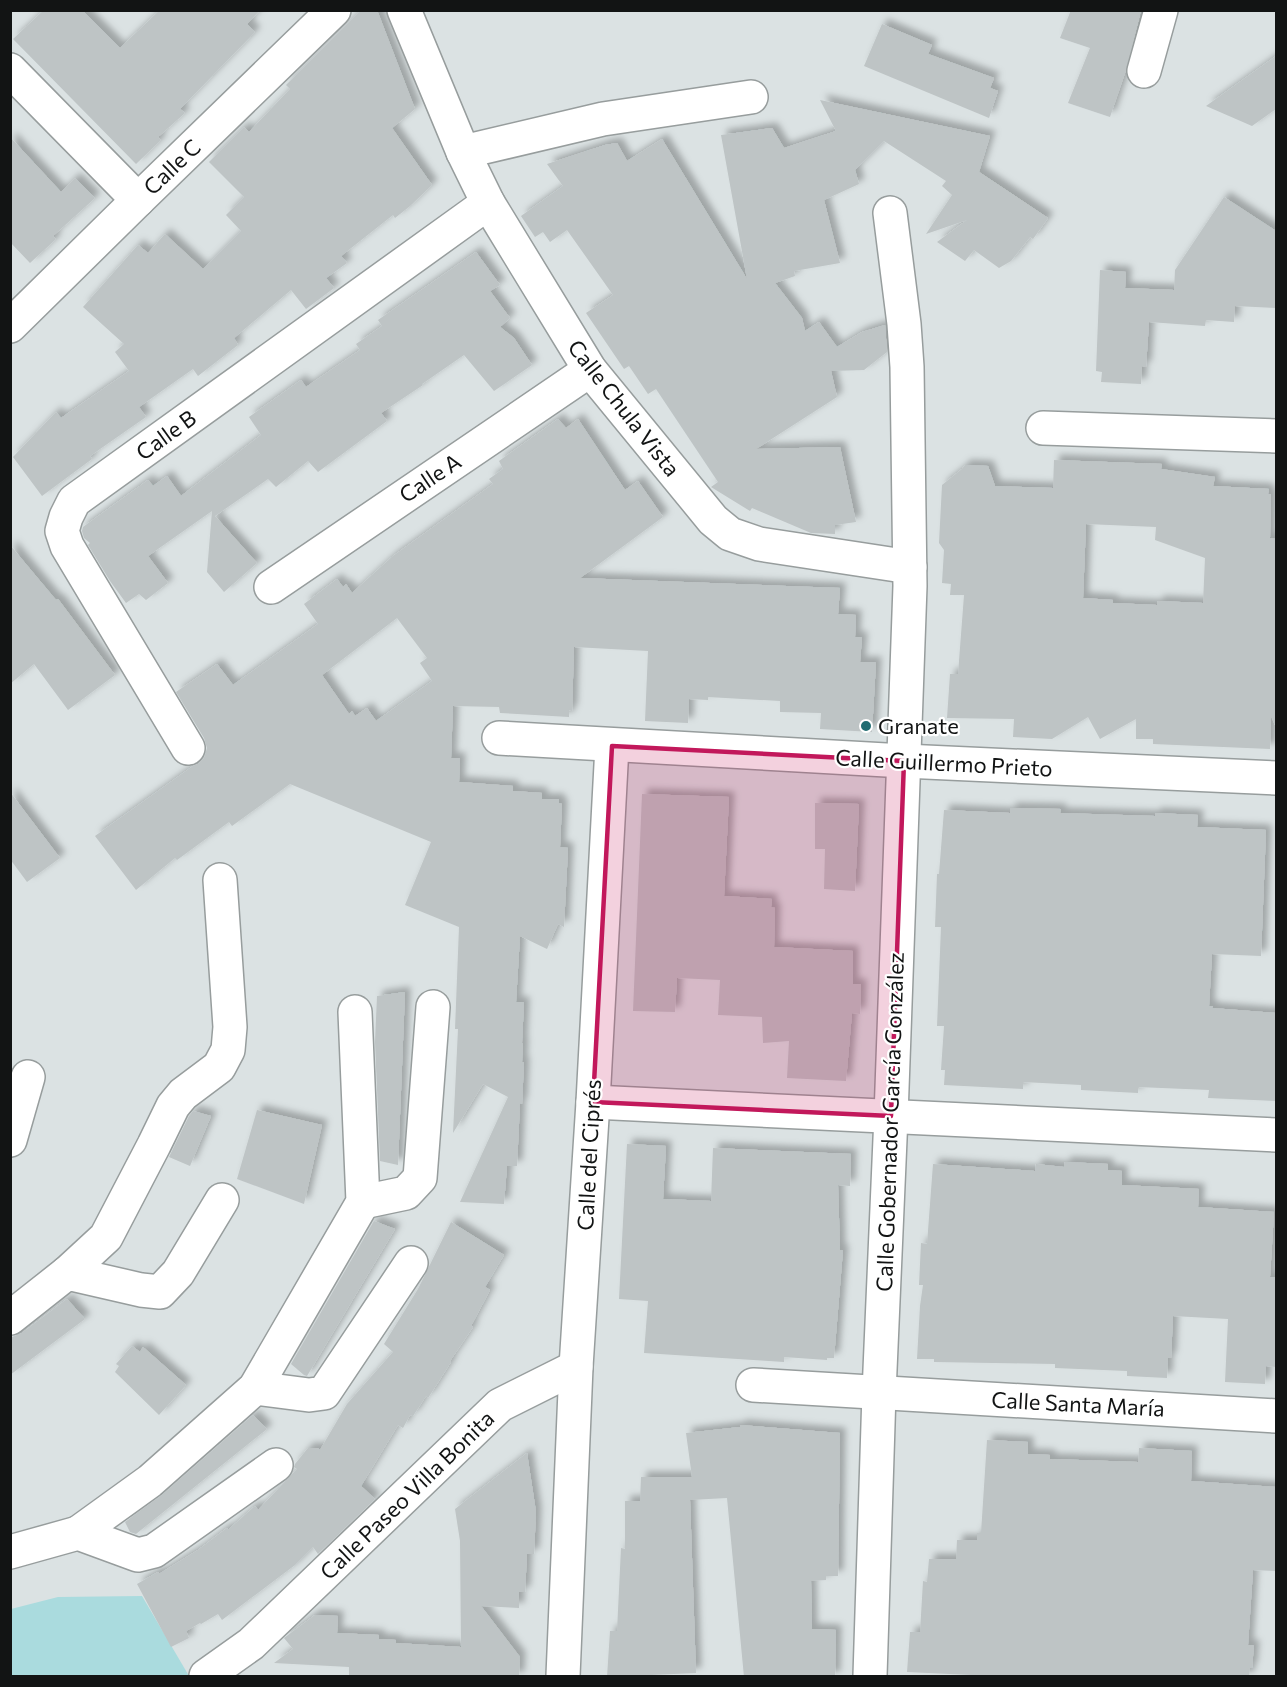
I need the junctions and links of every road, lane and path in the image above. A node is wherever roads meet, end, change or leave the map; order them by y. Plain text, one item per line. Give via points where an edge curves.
1 (334, 10) edge
2 (404, 10) edge
3 (1161, 10) edge
4 (10, 70) edge
5 (1144, 71) dead end
6 (751, 97) dead end
7 (463, 152) junction
8 (138, 200) junction
9 (488, 203) junction
10 (890, 213) dead end
11 (10, 326) edge
12 (590, 370) junction
13 (1043, 428) dead end
14 (1276, 436) edge
15 (910, 567) junction
16 (271, 587) dead end
17 (499, 738) dead end
18 (612, 746) junction
19 (188, 748) dead end
20 (904, 761) junction
21 (1276, 778) edge
22 (220, 880) dead end
23 (433, 1006) dead end
24 (355, 1012) dead end
25 (28, 1077) dead end
26 (593, 1102) junction
27 (891, 1116) junction
28 (1276, 1135) edge
29 (10, 1140) edge
30 (222, 1200) dead end
31 (363, 1202) junction
32 (411, 1263) dead end
33 (67, 1273) junction
34 (10, 1318) edge
35 (576, 1367) junction
36 (753, 1385) dead end
37 (255, 1388) junction
38 (879, 1393) junction
39 (1276, 1416) edge
40 (276, 1465) dead end
41 (78, 1533) junction
42 (10, 1552) edge
43 (206, 1677) edge
44 (563, 1677) edge
45 (870, 1677) edge

1 - 8 street, Calle C
2 - 7 street, Calle Chula Vista
3 - 5 street
4 - 8 street
6 - 7 street via 603,119
7 - 9 street, Calle Chula Vista
8 - 11 street, Calle C
9 - 12 street, Calle Chula Vista
9 - 19 street, Calle B via 74,501 62,531 67,546
10 - 15 street, Calle Gobernador García González via 907,367
12 - 15 street, Calle Chula Vista via 713,520 730,534 759,544
12 - 16 street, Calle A
13 - 14 street
15 - 20 street, Calle Gobernador García González
17 - 18 street
18 - 20 street, Calle Guillermo Prieto
18 - 26 street, Calle del Ciprés
20 - 21 street, Calle Guillermo Prieto
20 - 27 street, Calle Gobernador García González
22 - 33 street via 230,1027 228,1050 219,1067 173,1106 106,1237
23 - 31 street via 420,1178 406,1192
24 - 31 street
25 - 29 street
26 - 27 street
26 - 35 street, Calle del Ciprés
27 - 28 street
27 - 38 street, Calle Gobernador García González
30 - 33 street via 178,1273 160,1293
31 - 37 street
32 - 37 street via 324,1393 309,1395
33 - 34 street
35 - 43 street, Calle Paseo Villa Bonita via 500,1405 251,1644
35 - 44 street, Calle del Ciprés
36 - 38 street, Calle Santa María
37 - 41 street via 150,1481
38 - 39 street, Calle Santa María
38 - 45 street, Calle Gobernador García González
40 - 41 street via 154,1551 138,1555
41 - 42 street

